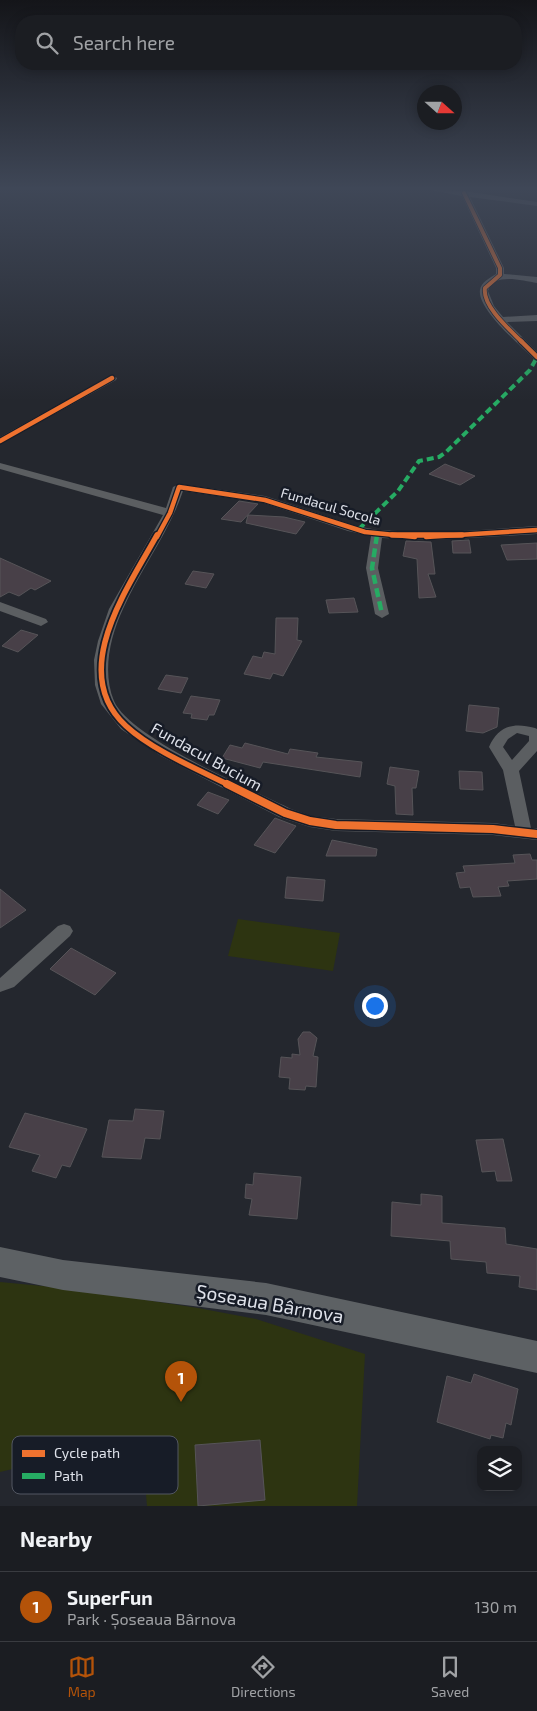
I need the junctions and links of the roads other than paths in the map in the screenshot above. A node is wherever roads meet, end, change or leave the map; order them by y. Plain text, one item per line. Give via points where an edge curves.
1 (496, 260) edge
2 (498, 276) junction
3 (537, 280) edge
4 (537, 318) edge
5 (502, 320) junction
6 (537, 357) edge
7 (112, 378) dead end
8 (0, 441) edge
9 (0, 466) edge
10 (179, 487) joint
11 (170, 513) junction
12 (537, 530) edge
13 (377, 534) junction
14 (0, 606) edge
15 (382, 614) dead end
16 (41, 622) dead end
17 (511, 770) dead end
18 (530, 833) edge
19 (64, 931) dead end
20 (0, 986) edge
21 (0, 1262) edge
22 (537, 1357) edge

1 - 2 street via 500,268
2 - 3 street
2 - 5 street via 486,285 484,292 485,299
4 - 5 street
5 - 6 street
7 - 8 street
9 - 11 street
10 - 11 street, Fundacul Bucium
10 - 13 street, Fundacul Socola via 278,503 327,521
11 - 18 street, Fundacul Bucium via 116,609 105,640 101,660 102,685 108,704 126,726 166,753 285,813 310,822 336,826 418,826
12 - 13 street, Fundacul Socola via 431,536
13 - 15 street via 372,568
14 - 16 street
17 - 18 street
19 - 20 street
21 - 22 main road, Șoseaua Bârnova via 63,1275 266,1299

